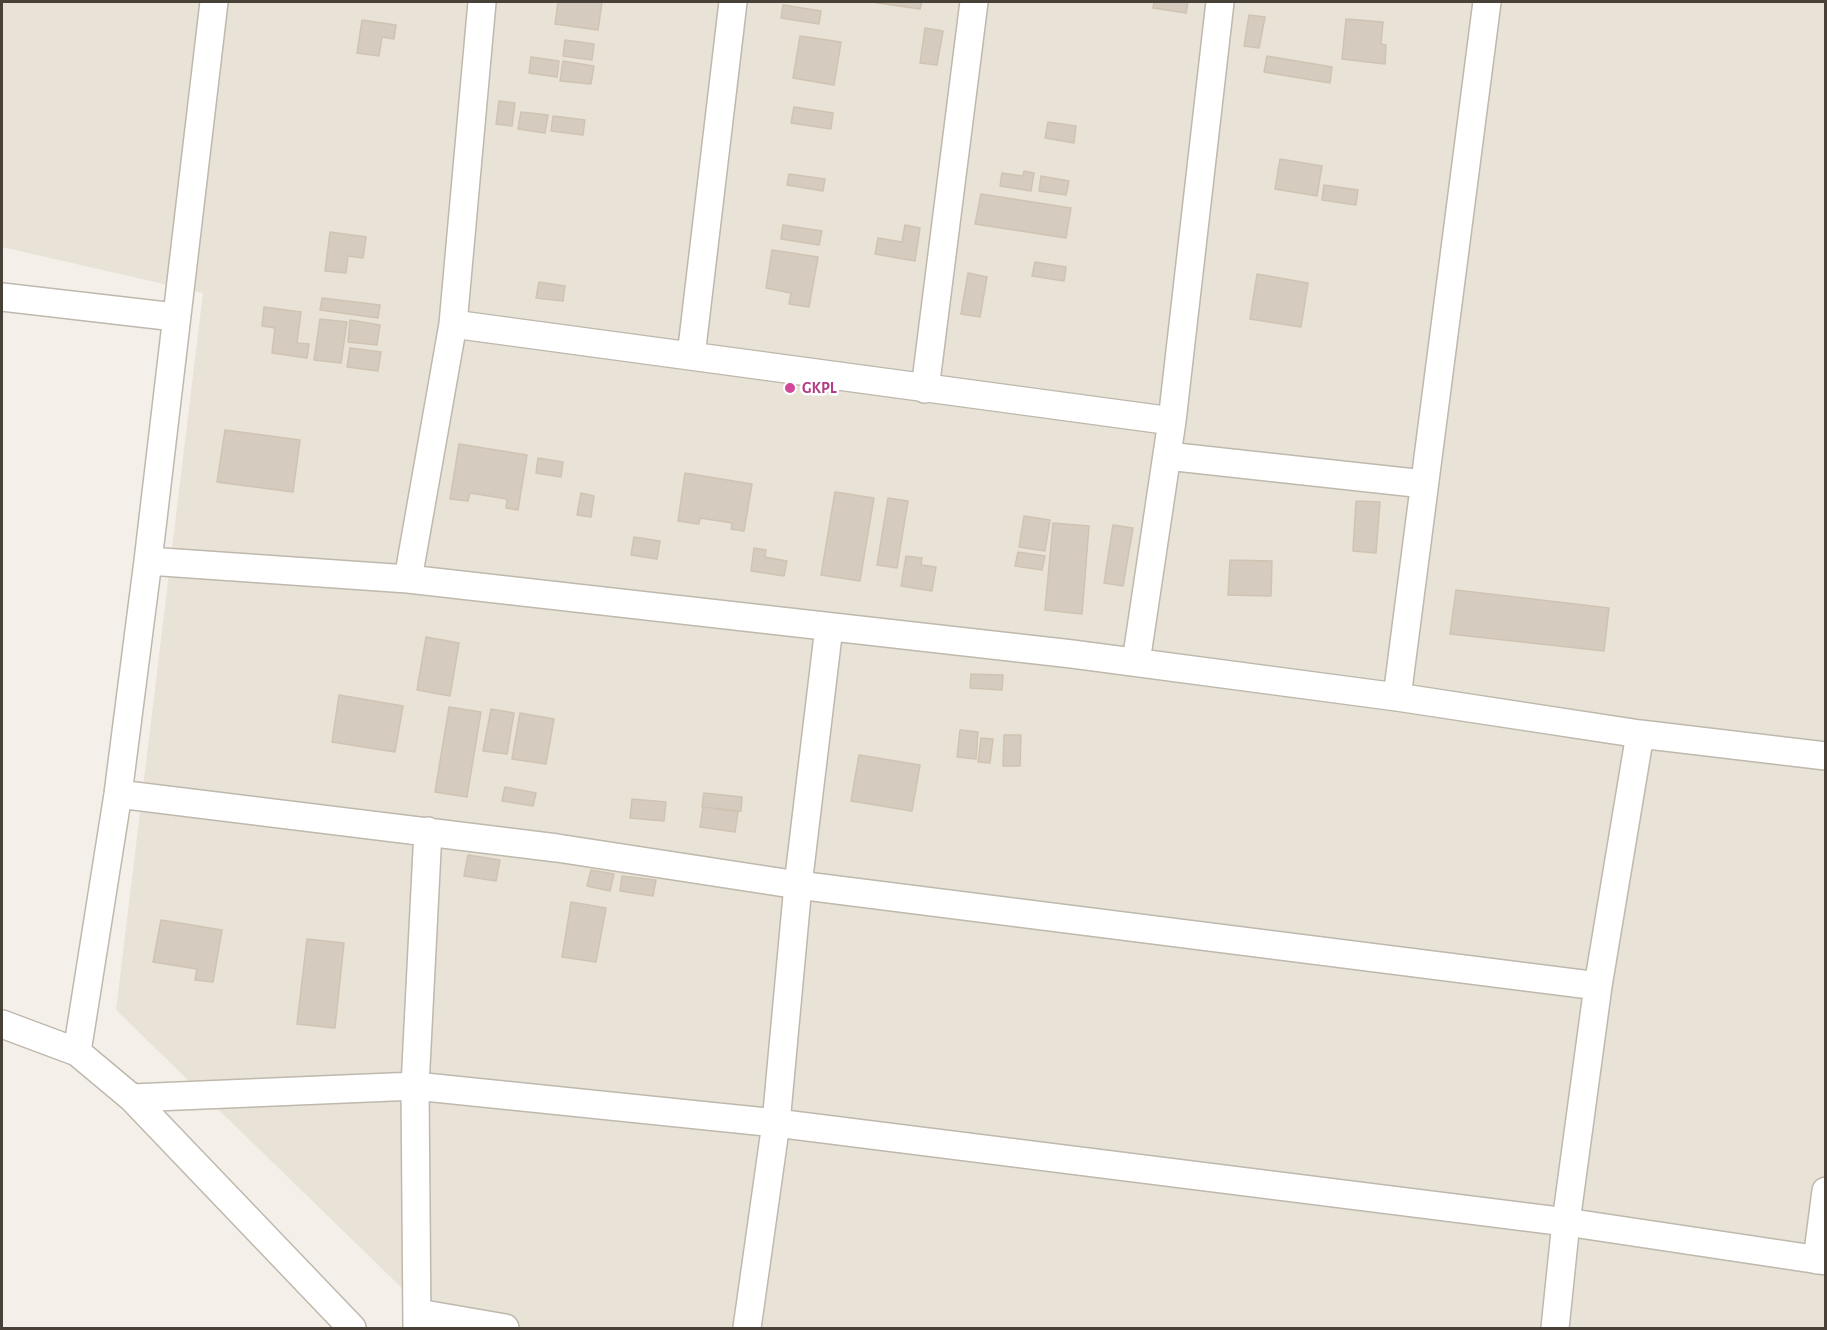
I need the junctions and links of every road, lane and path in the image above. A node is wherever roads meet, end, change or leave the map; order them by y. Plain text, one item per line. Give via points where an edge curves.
1 (214, 2) edge
2 (482, 2) edge
3 (733, 2) edge
4 (974, 2) edge
5 (1220, 2) edge
6 (1487, 2) edge
7 (2, 297) edge
8 (175, 317) junction
9 (453, 324) junction
10 (691, 356) junction
11 (925, 389) junction
12 (1172, 421) junction
13 (1167, 456) junction
14 (1424, 484) junction
15 (148, 561) junction
16 (408, 579) junction
17 (829, 627) junction
18 (1136, 662) junction
19 (1396, 697) junction
20 (1640, 734) junction
21 (1826, 756) edge
22 (118, 794) junction
23 (428, 831) junction
24 (798, 885) junction
25 (1598, 986) junction
26 (2, 1024) edge
27 (77, 1052) junction
28 (415, 1086) junction
29 (132, 1098) junction
30 (776, 1123) junction
31 (1826, 1191) edge
32 (1566, 1222) junction
33 (1821, 1261) edge
34 (417, 1321) edge
35 (352, 1329) edge
36 (505, 1329) edge
37 (747, 1329) edge
38 (1555, 1329) edge

1 - 8 street
2 - 9 street
3 - 10 street
4 - 11 street
5 - 12 street
6 - 14 street
7 - 8 street
8 - 15 street
9 - 10 street
9 - 16 street
10 - 11 street
11 - 12 street
12 - 13 street
13 - 14 street
13 - 18 street
14 - 19 street
15 - 16 street
15 - 22 street
16 - 17 street
17 - 18 street
17 - 24 street
18 - 19 street
19 - 20 street
20 - 21 street
20 - 25 street
22 - 23 street
22 - 27 street
23 - 24 street
23 - 28 street
24 - 25 street
24 - 30 street
25 - 32 street
26 - 27 street
27 - 29 street
28 - 29 street
28 - 30 street
28 - 34 street
29 - 35 street
30 - 32 street
30 - 37 street
31 - 33 street
32 - 33 street
32 - 38 street
34 - 36 street

